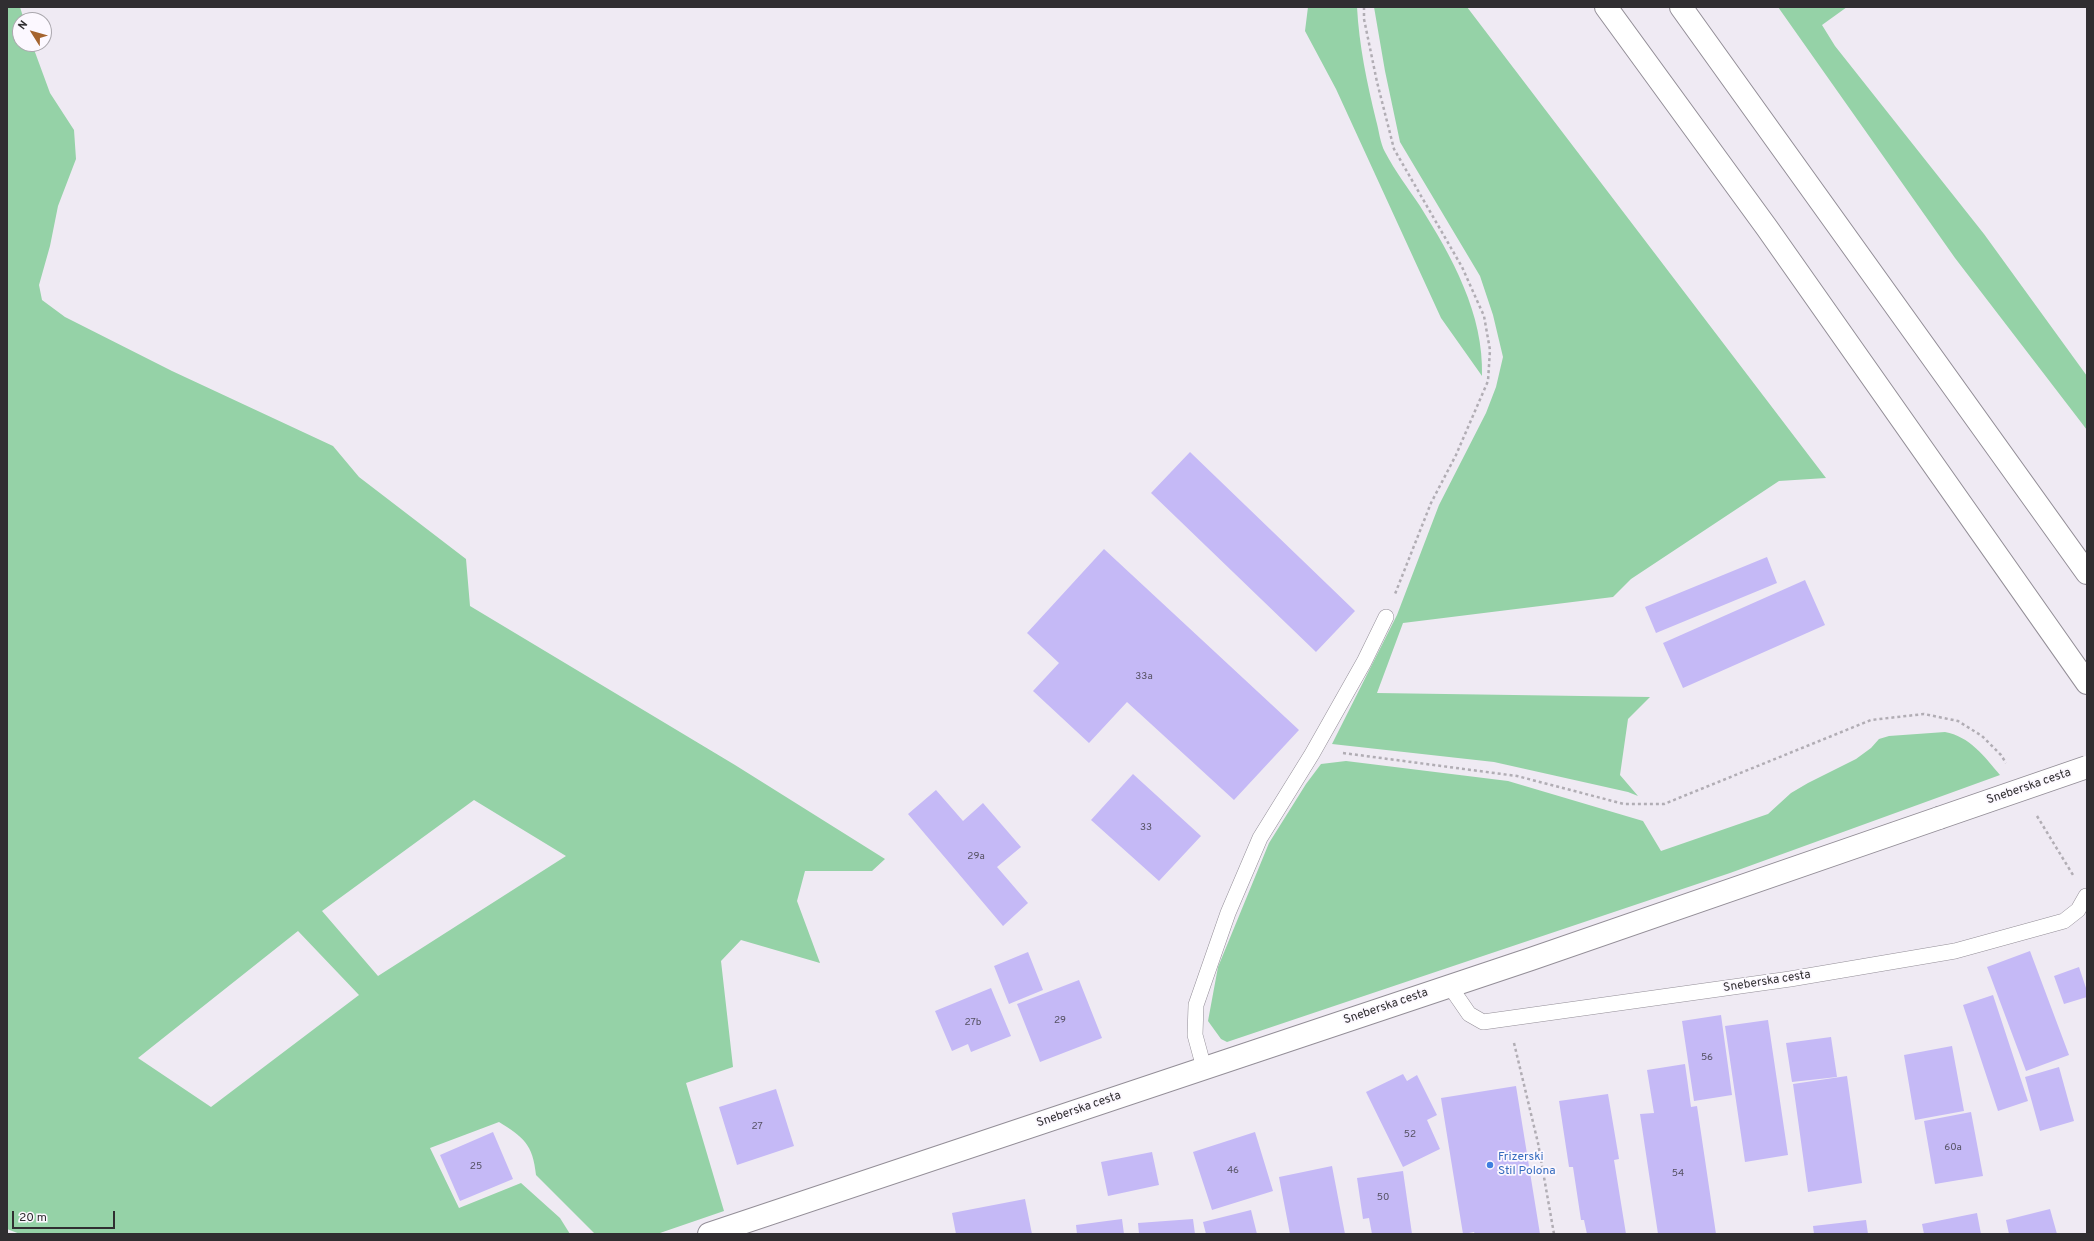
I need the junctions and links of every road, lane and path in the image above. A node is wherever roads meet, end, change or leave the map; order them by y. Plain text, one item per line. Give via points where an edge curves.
1 (1364, 7) edge
2 (1606, 7) edge
3 (1681, 7) edge
4 (2087, 572) edge
5 (1386, 617) joint
6 (2087, 684) edge
7 (1312, 754) junction
8 (2087, 767) edge
9 (2009, 768) dead end
10 (2033, 809) dead end
11 (2086, 896) joint
12 (1449, 986) junction
13 (1508, 1018) junction
14 (1204, 1068) junction
15 (709, 1234) edge
16 (1554, 1234) edge

1 - 5 path via 1364,19 1377,82 1394,149 1462,267 1484,316 1490,350 1488,381 1456,455 1431,503
2 - 6 main road via 1767,228
3 - 4 main road
5 - 7 lane via 1364,662
7 - 9 path via 1348,752 1517,776 1624,804 1664,804 1871,720 1924,714 1958,721 1982,736 2001,755
7 - 14 lane via 1260,838 1205,975 1196,1005 1195,1035
8 - 12 main road, Sneberska cesta, bridge
10 - 11 path
11 - 13 lane, Sneberska cesta via 2078,910 2064,921 1955,951 1790,979
12 - 13 lane, Sneberska cesta via 1472,1018 1483,1022
12 - 14 main road, Sneberska cesta
13 - 16 path via 1538,1143
14 - 15 main road, Sneberska cesta

